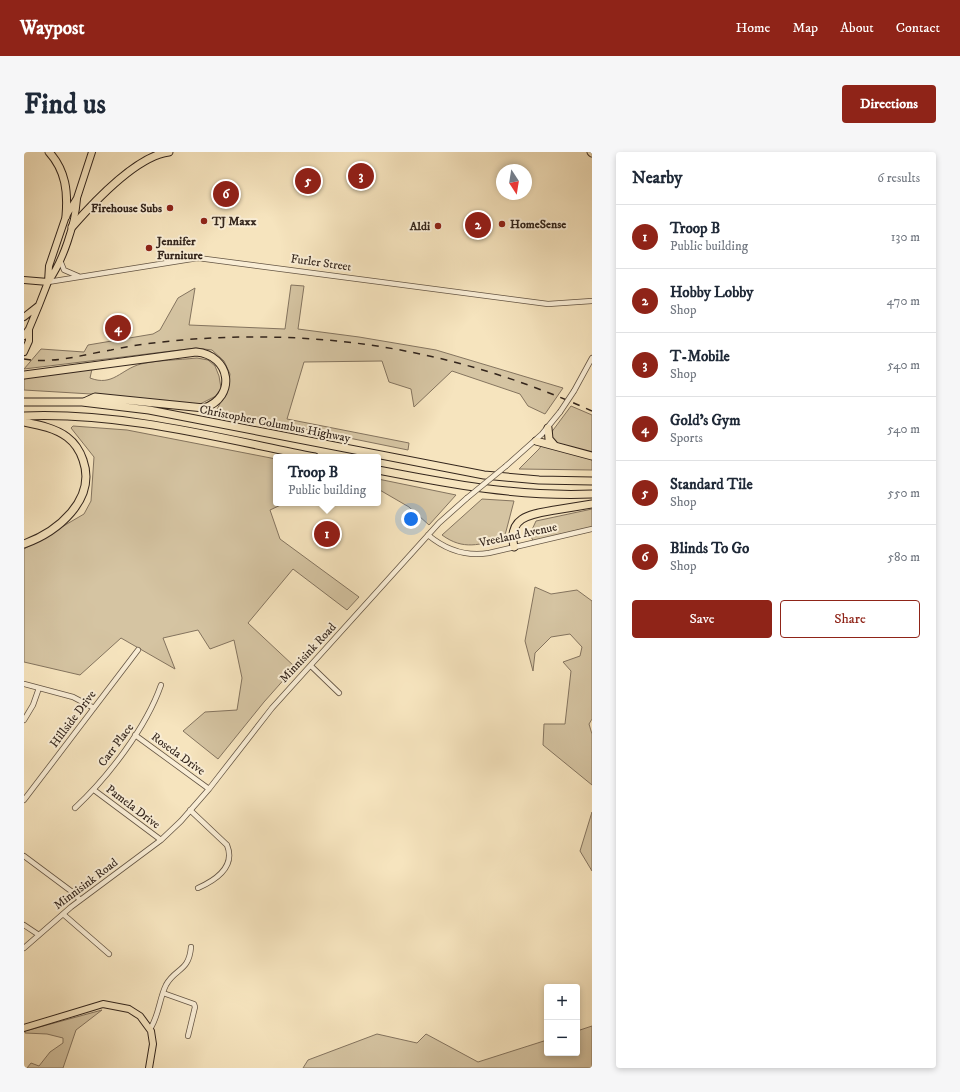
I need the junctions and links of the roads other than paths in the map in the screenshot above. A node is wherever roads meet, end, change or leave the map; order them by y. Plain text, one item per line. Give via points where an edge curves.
1 (49, 152) edge
2 (168, 152) edge
3 (92, 154) edge
4 (77, 198) junction
5 (66, 216) junction
6 (72, 227) junction
7 (60, 260) junction
8 (78, 276) junction
9 (24, 280) edge
10 (48, 282) junction
11 (592, 301) edge
12 (39, 305) junction
13 (24, 317) edge
14 (29, 329) junction
15 (24, 336) edge
16 (24, 352) edge
17 (592, 358) edge
18 (24, 375) edge
19 (24, 402) edge
20 (82, 402) junction
21 (24, 416) edge
22 (24, 422) edge
23 (548, 428) junction
24 (536, 441) junction
25 (559, 447) junction
26 (299, 454) edge
27 (374, 454) edge
28 (381, 455) edge
29 (592, 456) edge
30 (381, 471) edge
31 (592, 481) edge
32 (592, 494) edge
33 (592, 504) edge
34 (592, 529) edge
35 (428, 535) junction
36 (24, 544) edge
37 (514, 547) junction
38 (138, 650) dead end
39 (311, 666) junction
40 (24, 684) edge
41 (161, 685) dead end
42 (39, 688) junction
43 (339, 693) dead end
44 (94, 708) junction
45 (24, 720) edge
46 (135, 735) junction
47 (209, 789) junction
48 (94, 790) junction
49 (24, 800) edge
50 (75, 808) dead end
51 (190, 810) junction
52 (161, 840) junction
53 (24, 856) edge
54 (198, 888) dead end
55 (80, 900) junction
56 (63, 914) junction
57 (24, 925) edge
58 (39, 935) junction
59 (24, 948) edge
60 (191, 948) dead end
61 (108, 954) dead end
62 (163, 993) junction
63 (24, 1028) edge
64 (150, 1028) junction
65 (188, 1036) dead end
66 (149, 1068) edge

1 - 5 highway via 60,167 66,184
2 - 6 highway via 152,157 134,168 100,197
3 - 4 main road
4 - 5 main road
4 - 6 main road
5 - 10 main road via 49,266
6 - 7 main road
7 - 8 street via 64,270
7 - 10 main road
8 - 10 street, Furler Street
8 - 11 street, Furler Street via 198,258 548,304
9 - 10 main road
10 - 12 main road
12 - 13 main road
12 - 14 main road
14 - 15 main road
14 - 16 main road via 29,341
17 - 23 street, Minnisink Road, bridge via 574,391
18 - 20 highway via 196,352 214,357 225,375 225,386 221,396 214,404 204,408 95,397
19 - 20 highway, Christopher Columbus Highway
20 - 27 highway, Christopher Columbus Highway via 164,413
21 - 26 highway, Christopher Columbus Highway via 80,416 134,422
22 - 36 highway via 56,431 67,437 79,451 86,474 81,499 68,516 48,533
23 - 24 street, Minnisink Road
23 - 25 highway via 550,441
24 - 25 highway
24 - 35 street, Minnisink Road, bridge via 467,498
25 - 29 highway
28 - 31 highway, Christopher Columbus Highway via 472,473 539,480
30 - 32 highway via 496,491 542,495
33 - 37 highway via 535,513 525,517 513,530
34 - 37 street, Vreeland Avenue
35 - 37 street, Vreeland Avenue via 440,544 466,554 483,554
35 - 39 street, Minnisink Road
38 - 44 street, Hillside Drive
39 - 43 street
39 - 47 street, Minnisink Road via 263,719
40 - 42 street
41 - 46 street, Carr Place via 150,713
42 - 44 street via 73,697
42 - 45 street
44 - 49 street, Hillside Drive
46 - 47 street, Roseda Drive
46 - 48 street, Carr Place
47 - 51 street, Minnisink Road
48 - 50 street, Carr Place
48 - 52 street, Pamela Drive
51 - 52 street, Minnisink Road
51 - 54 street via 227,845 230,853 230,861 215,880
52 - 55 street, Minnisink Road
53 - 55 street
55 - 56 street, Minnisink Road
56 - 58 street, Minnisink Road
56 - 61 street
57 - 58 street
58 - 59 street, Minnisink Road
60 - 62 street via 188,962 166,984
62 - 64 street via 154,1023
62 - 65 street via 194,1004
63 - 64 main road via 107,1004 135,1012
64 - 66 main road via 153,1044

